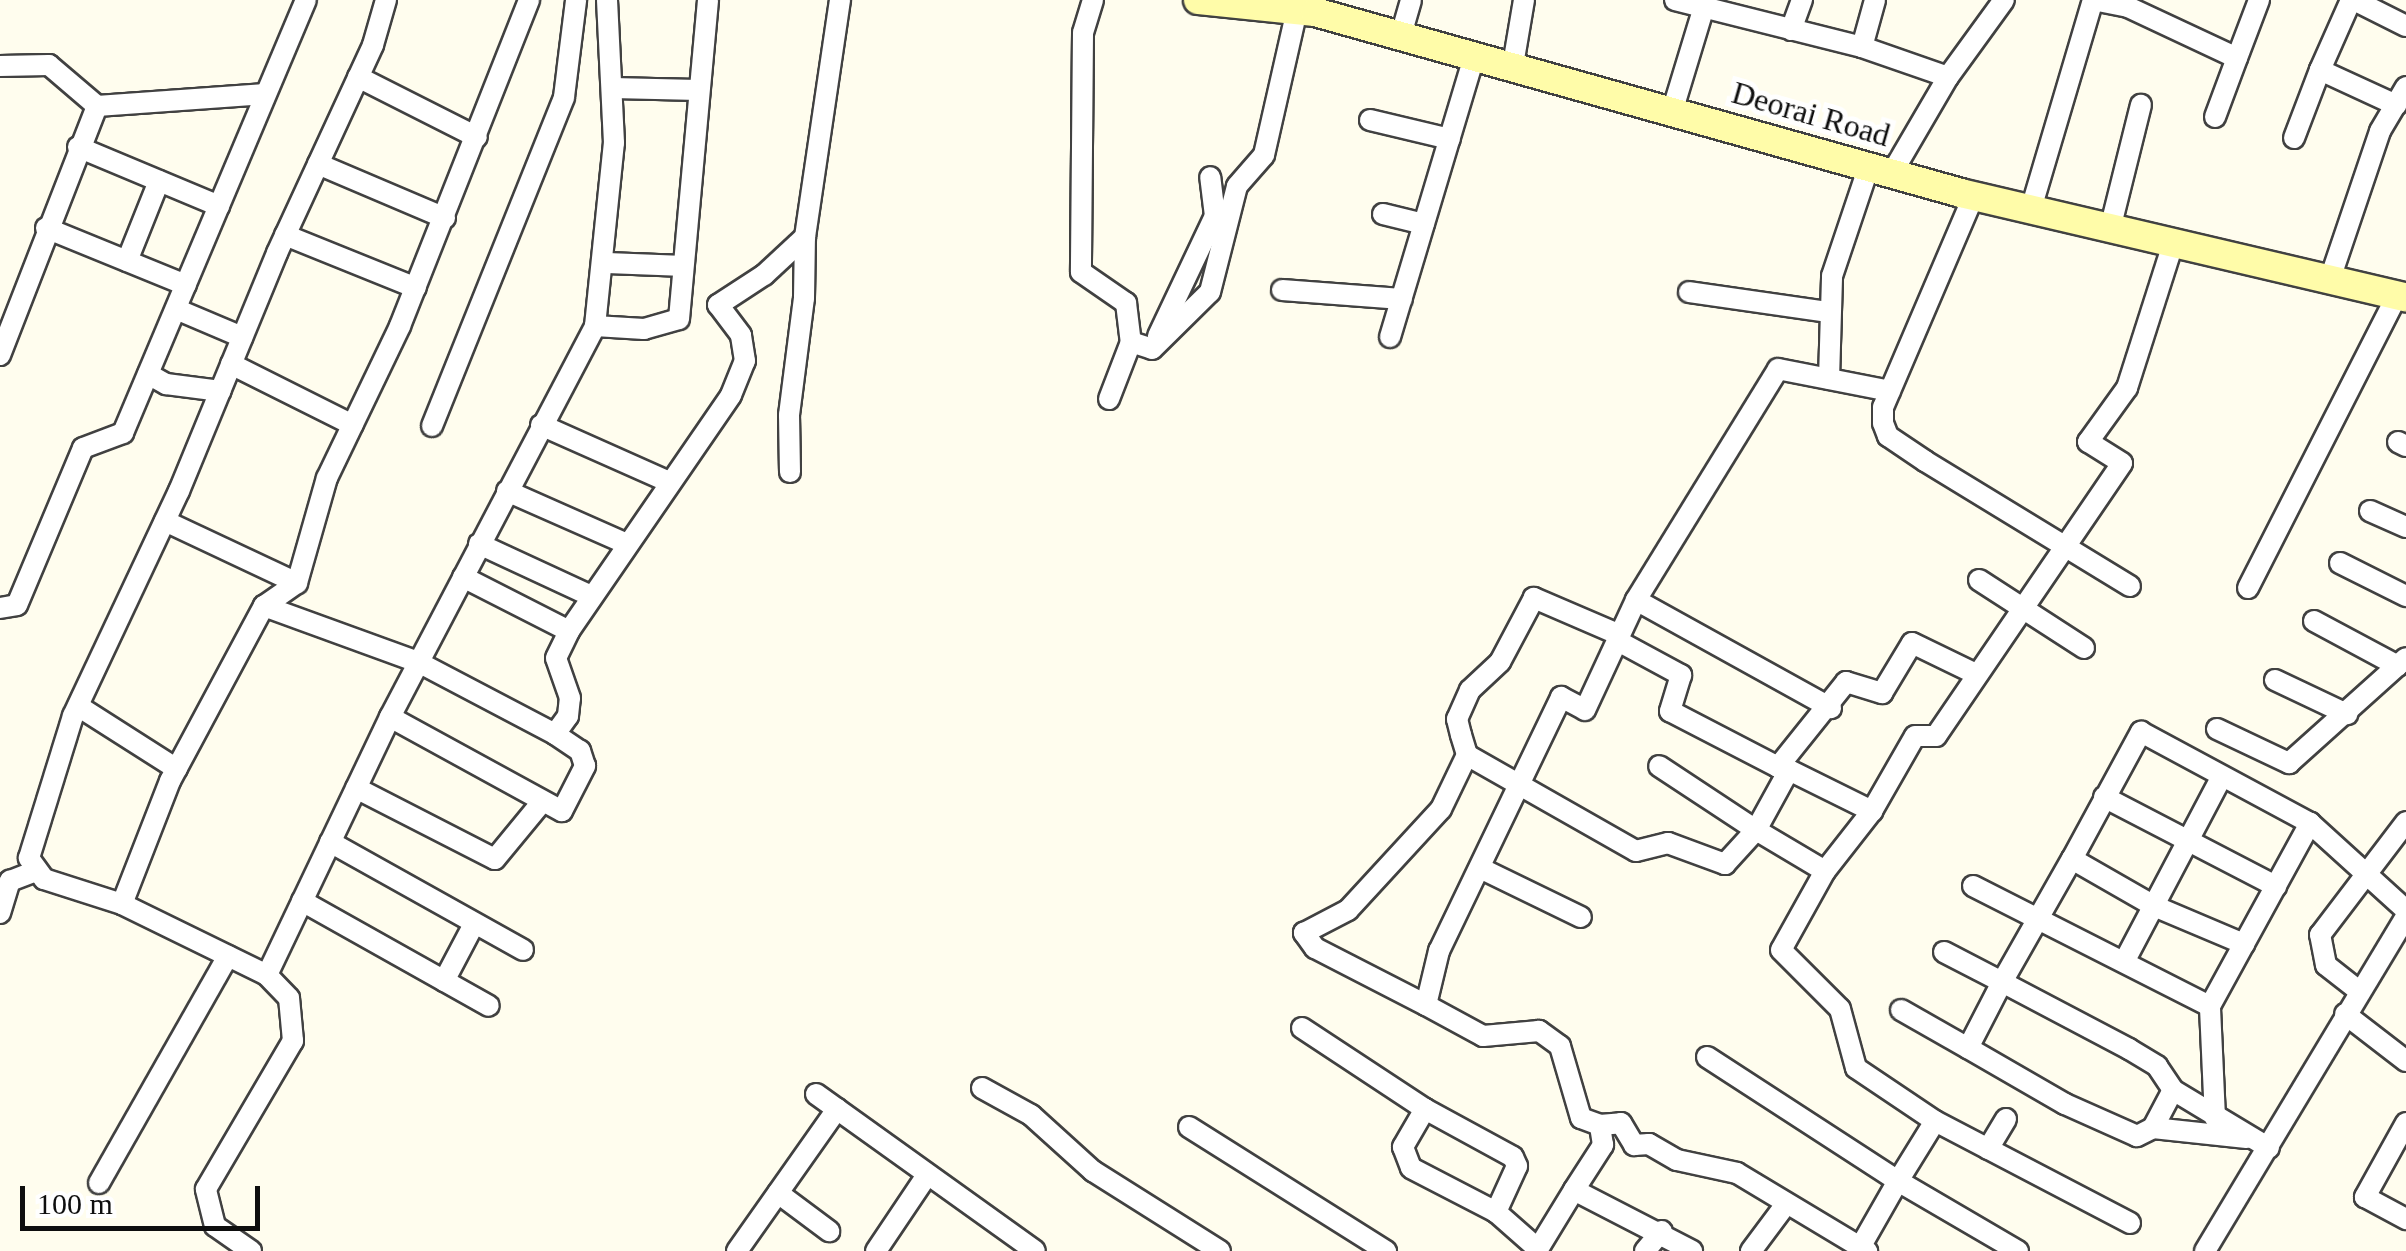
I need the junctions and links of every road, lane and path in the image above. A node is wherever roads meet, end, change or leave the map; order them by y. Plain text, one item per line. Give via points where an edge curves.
1 (306, 0) edge
2 (386, 0) edge
3 (530, 0) edge
4 (576, 0) edge
5 (607, 0) edge
6 (708, 0) edge
7 (840, 0) edge
8 (1093, 0) edge
9 (1198, 0) edge
10 (1411, 0) edge
11 (1524, 0) edge
12 (1675, 0) edge
13 (1802, 0) edge
14 (1874, 0) edge
15 (2004, 0) edge
16 (2094, 0) edge
17 (2259, 0) edge
18 (2353, 0) edge
19 (1250, 2) edge
20 (1705, 4) edge
21 (1298, 10) junction
22 (2406, 26) edge
23 (1792, 30) junction
24 (1401, 34) junction
25 (1862, 47) junction
26 (1475, 54) junction
27 (2237, 58) junction
28 (1513, 65) junction
29 (0, 66) edge
30 (2320, 70) junction
31 (358, 77) junction
32 (1948, 77) junction
33 (612, 88) junction
34 (699, 90) junction
35 (266, 94) junction
36 (2401, 96) edge
37 (2141, 105) dead end
38 (97, 106) junction
39 (1672, 112) junction
40 (2215, 117) dead end
41 (1370, 120) dead end
42 (477, 137) junction
43 (2294, 138) dead end
44 (1450, 139) junction
45 (78, 147) junction
46 (318, 164) junction
47 (1881, 170) junction
48 (1210, 177) dead end
49 (160, 182) junction
50 (1974, 196) junction
51 (219, 206) junction
52 (2031, 209) junction
53 (1383, 214) dead end
54 (446, 218) junction
55 (1424, 224) junction
56 (46, 228) junction
57 (2110, 229) junction
58 (285, 235) junction
59 (805, 237) junction
60 (2173, 244) junction
61 (127, 261) junction
62 (604, 263) junction
63 (682, 266) junction
64 (2329, 282) junction
65 (186, 284) junction
66 (416, 288) junction
67 (1282, 290) dead end
68 (1689, 292) dead end
69 (2402, 297) edge
70 (1402, 298) junction
71 (718, 305) junction
72 (176, 309) junction
73 (1828, 312) junction
74 (679, 319) junction
75 (595, 326) junction
76 (242, 337) junction
77 (1390, 337) dead end
78 (1132, 342) junction
79 (1152, 350) junction
80 (0, 356) edge
81 (232, 364) junction
82 (148, 374) junction
83 (1829, 379) junction
84 (220, 391) junction
85 (1890, 391) junction
86 (1110, 399) dead end
87 (541, 424) junction
88 (352, 425) junction
89 (432, 426) dead end
90 (790, 472) dead end
91 (669, 482) junction
92 (507, 491) junction
93 (2370, 510) dead end
94 (165, 522) junction
95 (2406, 527) edge
96 (625, 543) junction
97 (480, 544) junction
98 (2069, 546) junction
99 (2340, 563) dead end
100 (463, 578) junction
101 (1979, 580) dead end
102 (297, 583) junction
103 (2130, 586) dead end
104 (2248, 588) dead end
105 (589, 595) junction
106 (2406, 596) edge
107 (1636, 600) junction
108 (264, 606) junction
109 (0, 608) edge
110 (2020, 609) junction
111 (2314, 621) dead end
112 (569, 631) junction
113 (1619, 638) junction
114 (2084, 648) dead end
115 (418, 662) junction
116 (2402, 662) edge
117 (1976, 674) junction
118 (2276, 680) dead end
119 (78, 706) junction
120 (1831, 708) junction
121 (2347, 714) junction
122 (390, 716) junction
123 (2217, 729) dead end
124 (556, 734) junction
125 (1467, 755) junction
126 (1659, 766) dead end
127 (1784, 768) junction
128 (178, 769) junction
129 (2222, 776) junction
130 (1518, 787) junction
131 (356, 788) junction
132 (2104, 797) junction
133 (542, 802) junction
134 (1872, 811) junction
135 (2406, 822) edge
136 (2310, 823) junction
137 (1756, 830) junction
138 (2189, 840) junction
139 (330, 842) junction
140 (2072, 859) junction
141 (1480, 868) junction
142 (1825, 871) junction
143 (34, 872) junction
144 (2364, 876) junction
145 (1973, 886) dead end
146 (2276, 886) junction
147 (302, 901) junction
148 (122, 904) junction
149 (2154, 906) junction
150 (0, 913) edge
151 (2406, 913) edge
152 (1580, 917) dead end
153 (2038, 920) junction
154 (474, 924) junction
155 (2244, 944) junction
156 (523, 950) dead end
157 (1944, 952) dead end
158 (228, 956) junction
159 (2124, 962) junction
160 (266, 975) junction
161 (444, 981) junction
162 (2002, 982) junction
163 (2359, 991) junction
164 (1426, 1005) junction
165 (488, 1006) dead end
166 (2210, 1006) junction
167 (1902, 1010) dead end
168 (2345, 1014) junction
169 (1302, 1028) dead end
170 (1968, 1048) junction
171 (1708, 1057) dead end
172 (2406, 1061) edge
173 (982, 1088) dead end
174 (2174, 1090) junction
175 (816, 1094) dead end
176 (836, 1109) junction
177 (1424, 1109) junction
178 (2216, 1118) junction
179 (2006, 1119) dead end
180 (1936, 1121) junction
181 (2406, 1123) edge
182 (1600, 1126) junction
183 (1189, 1127) dead end
184 (2153, 1128) junction
185 (2261, 1144) junction
186 (1988, 1148) junction
187 (927, 1175) junction
188 (1898, 1180) junction
189 (99, 1183) dead end
190 (1574, 1190) junction
191 (778, 1193) junction
192 (1786, 1204) junction
193 (1496, 1212) junction
194 (2406, 1219) edge
195 (2130, 1223) dead end
196 (829, 1231) dead end
197 (1662, 1231) junction
198 (1539, 1250) edge
199 (1862, 1250) edge
200 (251, 1251) edge
201 (737, 1251) edge
202 (876, 1251) edge
203 (1035, 1251) edge
204 (1220, 1251) edge
205 (1386, 1251) edge
206 (1645, 1251) edge
207 (1692, 1251) edge
208 (1752, 1251) edge
209 (2018, 1251) edge
210 (2205, 1251) edge

1 - 35 street
2 - 31 street
3 - 42 street
4 - 89 street via 564,97
5 - 33 street
6 - 34 street
7 - 59 street
8 - 78 street via 1082,33 1081,272 1126,303
9 - 19 street, Deorai Road
10 - 24 street
11 - 28 street
12 - 20 street
13 - 23 street
14 - 25 street
15 - 32 street
16 - 27 street via 2128,7
16 - 52 street
17 - 27 street
18 - 22 street
18 - 30 street
19 - 21 street, Deorai Road
20 - 23 street
20 - 39 street
21 - 24 street, Deorai Road
21 - 79 street via 1264,155 1237,186 1210,292
23 - 25 street
24 - 26 street, Deorai Road
25 - 32 street
26 - 28 street, Deorai Road
26 - 44 street
27 - 40 street
28 - 39 street, Deorai Road
29 - 38 street via 49,65
30 - 36 street
30 - 43 street
31 - 42 street
31 - 46 street
32 - 47 street
33 - 34 street
33 - 62 street
34 - 63 street
35 - 38 street
35 - 51 street
36 - 64 street
37 - 57 street
38 - 45 street
39 - 47 street, Deorai Road
41 - 44 street
42 - 54 street
44 - 55 street
45 - 49 street
45 - 56 street
46 - 54 street
46 - 58 street
47 - 50 street, Deorai Road
47 - 73 street via 1832,276
48 - 79 street via 1215,216
49 - 51 street
49 - 61 street
50 - 52 street, Deorai Road
50 - 85 street
51 - 65 street
52 - 57 street, Deorai Road
53 - 55 street
54 - 66 street
55 - 70 street
56 - 61 street
56 - 80 street
57 - 60 street, Deorai Road
58 - 66 street
58 - 76 street
59 - 71 street
59 - 90 street
60 - 64 street, Deorai Road
60 - 98 street via 2126,388 2088,442 2122,463
61 - 65 street
62 - 63 street
62 - 75 street
63 - 74 street
64 - 69 street, Deorai Road
65 - 72 street
66 - 88 street
67 - 70 street
68 - 73 street
69 - 104 street
70 - 77 street
71 - 74 street
71 - 91 street via 741,335 745,360 731,395
72 - 76 street
72 - 82 street
73 - 83 street
74 - 75 street via 644,329
75 - 87 street
76 - 81 street
78 - 79 street
78 - 86 street
81 - 84 street
81 - 88 street
82 - 84 street via 166,384
82 - 109 street via 123,433 83,448 18,605 8,612
83 - 85 street
83 - 107 street via 1778,369
84 - 94 street
85 - 98 street via 1882,407 1888,436
87 - 91 street
87 - 92 street
88 - 102 street via 327,478
91 - 96 street
92 - 96 street
92 - 97 street
93 - 95 street
94 - 102 street
94 - 119 street
96 - 105 street
97 - 100 street
97 - 105 street
98 - 103 street
98 - 110 street
99 - 106 street
100 - 112 street
100 - 115 street
101 - 110 street
102 - 108 street
105 - 112 street
107 - 113 street
107 - 120 street
108 - 115 street
108 - 128 street
110 - 114 street
110 - 117 street
111 - 116 street
112 - 124 street via 556,658 570,698 568,716
113 - 125 street via 1534,598 1500,662 1470,690 1457,719
113 - 127 street via 1681,675 1670,711
113 - 130 street via 1585,710 1561,698
115 - 122 street
115 - 124 street
116 - 121 street
117 - 120 street via 1912,643 1882,693 1848,680
117 - 134 street via 1936,736 1915,736
118 - 121 street
119 - 128 street
119 - 143 street via 29,858
120 - 127 street via 1798,735
121 - 123 street via 2289,763
122 - 131 street
122 - 133 street
124 - 133 street via 580,751 584,766 562,811
125 - 130 street
125 - 164 street via 1441,809 1348,910 1304,933 1314,948
126 - 137 street
127 - 134 street
127 - 137 street
128 - 148 street
129 - 132 street via 2140,732
129 - 136 street
129 - 138 street
130 - 137 street via 1636,851 1668,844 1726,864
130 - 141 street
131 - 133 street via 494,859
131 - 139 street
132 - 138 street
132 - 140 street
134 - 142 street
135 - 144 street
136 - 144 street
136 - 146 street
137 - 142 street
138 - 146 street
138 - 149 street
139 - 147 street
139 - 154 street
140 - 149 street
140 - 153 street
141 - 152 street
141 - 164 street via 1439,950
142 - 180 street via 1781,950 1840,1009 1856,1068
143 - 148 street
143 - 150 street via 10,881
144 - 151 street
144 - 163 street via 2320,935 2318,951
145 - 153 street
146 - 155 street
147 - 160 street
147 - 161 street
148 - 158 street
149 - 155 street
149 - 159 street
151 - 163 street
153 - 159 street
153 - 162 street
154 - 156 street
154 - 161 street
155 - 166 street
157 - 162 street
158 - 160 street
158 - 189 street
159 - 166 street
160 - 200 street via 289,998 293,1041 206,1188 215,1226
161 - 165 street
162 - 170 street
162 - 174 street via 2157,1066
163 - 168 street
164 - 182 street via 1483,1036 1552,1036 1566,1059 1581,1118
166 - 178 street
167 - 170 street
168 - 172 street
168 - 185 street
169 - 177 street
170 - 184 street via 2065,1104 2138,1136
171 - 188 street
173 - 204 street via 1031,1115 1093,1171
174 - 178 street
174 - 184 street
175 - 176 street
176 - 187 street
176 - 191 street
177 - 193 street via 1403,1148 1412,1168
177 - 193 street via 1513,1157 1517,1166
178 - 185 street
179 - 186 street
180 - 186 street
180 - 188 street
181 - 194 street via 2364,1197
182 - 190 street via 1603,1144
182 - 192 street via 1621,1123 1634,1145 1737,1173
183 - 205 street
184 - 185 street
185 - 210 street
186 - 195 street
187 - 202 street
187 - 203 street
188 - 199 street
188 - 209 street
190 - 197 street
190 - 198 street
191 - 196 street
191 - 201 street
192 - 199 street
192 - 208 street
193 - 198 street
197 - 206 street
197 - 207 street

